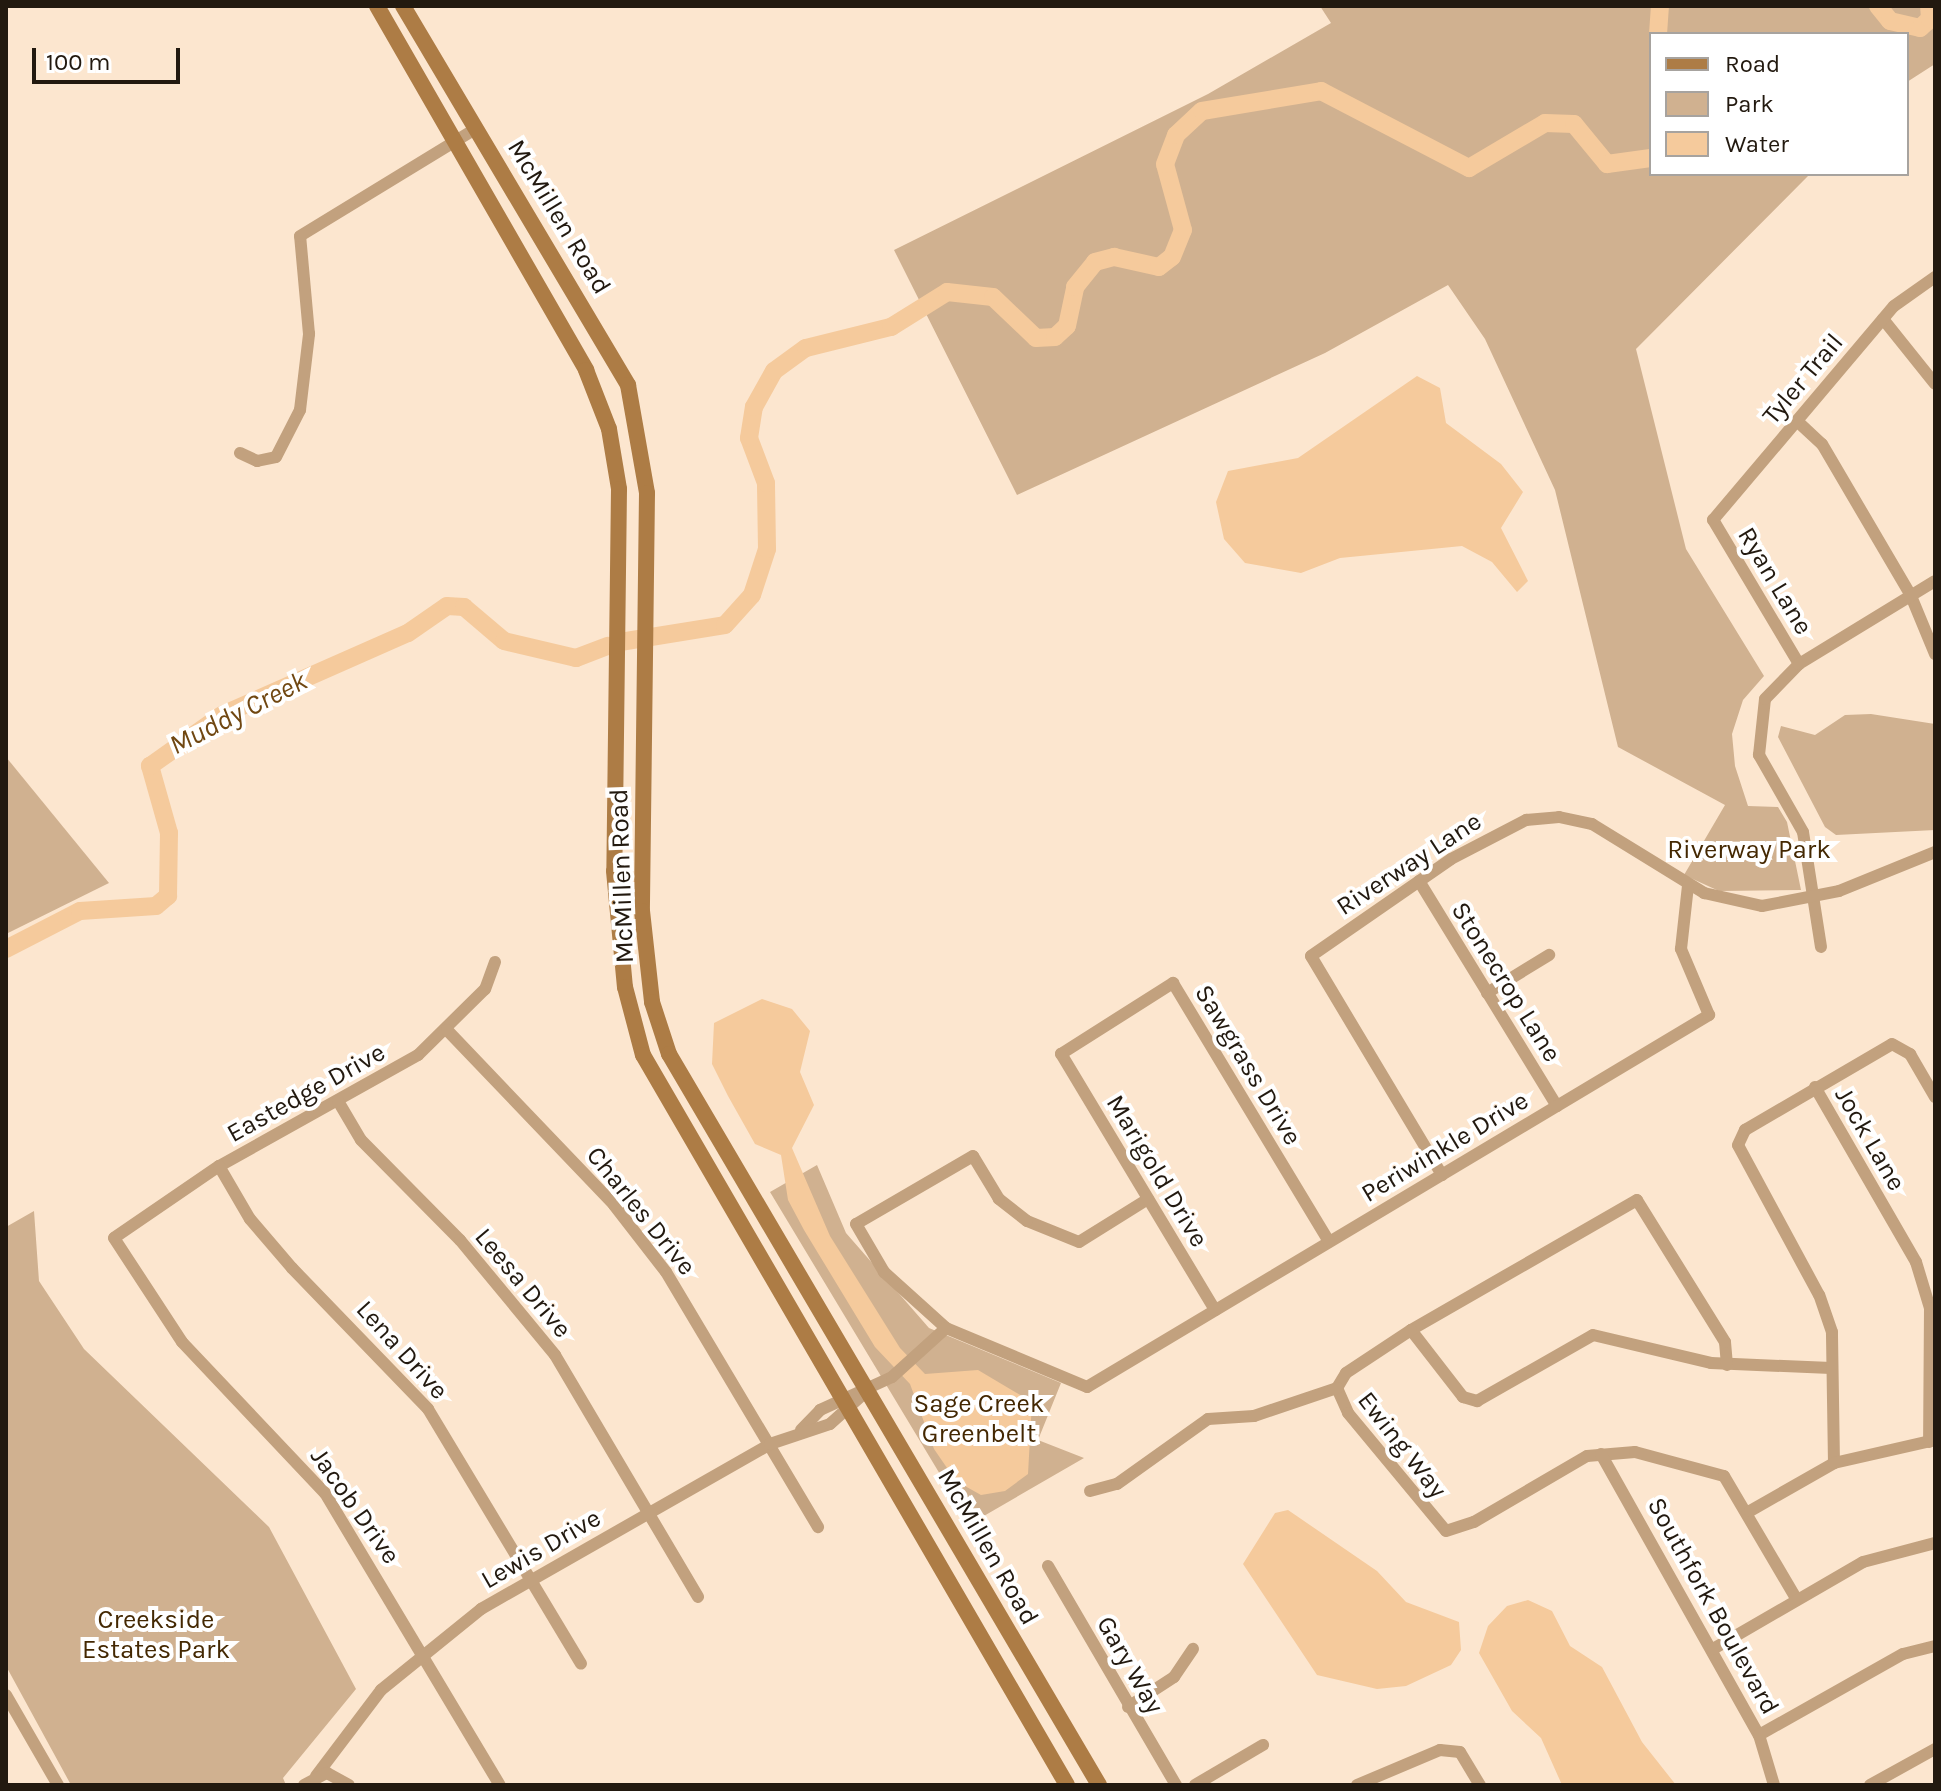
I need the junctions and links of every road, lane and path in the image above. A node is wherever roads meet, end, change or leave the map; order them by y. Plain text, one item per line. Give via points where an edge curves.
1 (377, 6) edge
2 (403, 6) edge
3 (477, 128) junction
4 (456, 140) junction
5 (1935, 277) edge
6 (1883, 319) junction
7 (1935, 384) edge
8 (1797, 421) junction
9 (240, 453) dead end
10 (1713, 520) joint
11 (1935, 581) edge
12 (1911, 596) junction
13 (1935, 654) edge
14 (1799, 664) junction
15 (1935, 852) edge
16 (1419, 881) junction
17 (1688, 886) junction
18 (1813, 898) junction
19 (1821, 947) dead end
20 (1549, 955) dead end
21 (495, 962) dead end
22 (1487, 993) junction
23 (447, 1030) junction
24 (1061, 1054) joint
25 (1815, 1087) junction
26 (1935, 1097) edge
27 (338, 1101) junction
28 (1557, 1106) junction
29 (219, 1166) junction
30 (1442, 1175) junction
31 (1148, 1199) junction
32 (114, 1238) joint
33 (1329, 1242) junction
34 (1215, 1310) junction
35 (946, 1328) junction
36 (1411, 1330) junction
37 (1727, 1365) junction
38 (1831, 1368) junction
39 (1337, 1388) junction
40 (869, 1389) junction
41 (847, 1404) junction
42 (1932, 1441) edge
43 (770, 1444) junction
44 (1601, 1454) junction
45 (1834, 1463) junction
46 (1090, 1491) dead end
47 (1750, 1511) junction
48 (651, 1512) junction
49 (818, 1527) dead end
50 (1935, 1543) edge
51 (1048, 1566) dead end
52 (533, 1579) junction
53 (698, 1597) dead end
54 (1796, 1598) junction
55 (1935, 1646) edge
56 (1193, 1649) dead end
57 (1713, 1649) junction
58 (423, 1651) junction
59 (581, 1664) dead end
60 (6, 1695) edge
61 (1128, 1707) junction
62 (1759, 1735) junction
63 (1263, 1745) dead end
64 (336, 1748) junction
65 (1935, 1749) edge
66 (316, 1776) junction
67 (337, 1776) junction
68 (58, 1785) edge
69 (304, 1785) edge
70 (349, 1785) edge
71 (500, 1785) edge
72 (1067, 1785) edge
73 (1099, 1785) edge
74 (1176, 1785) edge
75 (1195, 1785) edge
76 (1357, 1785) edge
77 (1480, 1785) edge
78 (1774, 1785) edge
79 (1870, 1785) edge

1 - 4 main road, McMillen Road
2 - 3 main road, McMillen Road
3 - 4 street
3 - 40 main road, McMillen Road via 621,367 647,493 642,911 652,1002 669,1054
4 - 9 street via 300,236 309,334 300,410 276,457 257,461
4 - 41 main road, McMillen Road via 586,370 609,429 619,489 614,871 632,1026
5 - 6 street, Tyler Trail
6 - 7 street
6 - 8 street, Tyler Trail
8 - 10 street, Tyler Trail
8 - 12 street via 1822,444
10 - 14 street, Ryan Lane
11 - 12 street
12 - 13 street
12 - 14 street
14 - 18 street via 1765,699 1757,729 1759,755 1803,832
15 - 18 street, Riverway Lane
16 - 17 street, Riverway Lane via 1489,834 1559,817 1592,824
16 - 22 street, Stonecrop Lane
16 - 30 street, Riverway Lane via 1311,956
17 - 18 street, Riverway Lane via 1762,906
17 - 28 street, Periwinkle Drive via 1681,949 1709,1015
18 - 19 street
20 - 22 street
21 - 23 street, Eastedge Drive via 485,989
22 - 28 street, Stonecrop Lane
23 - 27 street, Eastedge Drive
23 - 43 street, Charles Drive via 623,1216 698,1321
24 - 31 street, Marigold Drive
24 - 33 street, Sawgrass Drive via 1173,983
25 - 26 street via 1892,1044 1910,1054
25 - 38 street via 1745,1130 1738,1145 1819,1295 1832,1332
25 - 42 street, Jock Lane via 1916,1262 1930,1308
27 - 29 street, Eastedge Drive
27 - 48 street, Leesa Drive via 361,1140 488,1272 555,1355
28 - 30 street, Periwinkle Drive
29 - 32 street, Eastedge Drive
29 - 52 street, Lena Drive via 250,1219 292,1268 428,1409
30 - 33 street, Periwinkle Drive
31 - 34 street, Marigold Drive
31 - 35 street via 1079,1242 1027,1221 999,1199 973,1156 856,1224 884,1272
32 - 58 street, Jacob Drive via 182,1342 325,1493
33 - 34 street, Periwinkle Drive
34 - 35 street, Periwinkle Drive via 1087,1387
35 - 40 street, Lewis Drive via 919,1358
36 - 37 street via 1463,1397 1477,1401 1593,1335
36 - 37 street, Ewing Way via 1637,1200 1725,1342
36 - 39 street, Ewing Way via 1346,1373
37 - 38 street
38 - 45 street
39 - 44 street, Ewing Way via 1348,1413 1446,1531
39 - 46 street via 1254,1416 1208,1419 1117,1484
40 - 41 street, Lewis Drive
40 - 73 main road, McMillen Road
41 - 43 street, Lewis Drive
41 - 72 main road, McMillen Road
42 - 45 street
43 - 48 street, Lewis Drive
43 - 49 street, Charles Drive
44 - 47 street, Ewing Way via 1635,1452 1724,1476
44 - 57 street, Southfork Boulevard
45 - 47 street
47 - 54 street, Ewing Way
48 - 52 street, Lewis Drive
48 - 53 street, Leesa Drive
50 - 54 street via 1863,1562
51 - 61 street, Gary Way
52 - 58 street, Lewis Drive
52 - 59 street, Lena Drive
54 - 57 street
55 - 62 street via 1903,1654
56 - 61 street via 1174,1677
57 - 62 street, Southfork Boulevard
58 - 64 street, Lewis Drive
58 - 71 street, Jacob Drive
60 - 68 street
61 - 74 street, Gary Way
62 - 78 street, Southfork Boulevard
63 - 75 street
64 - 66 street, Lewis Drive
64 - 67 street
65 - 79 street
66 - 67 street
66 - 69 street, Lewis Drive
67 - 70 street
76 - 77 street via 1440,1750 1460,1752

